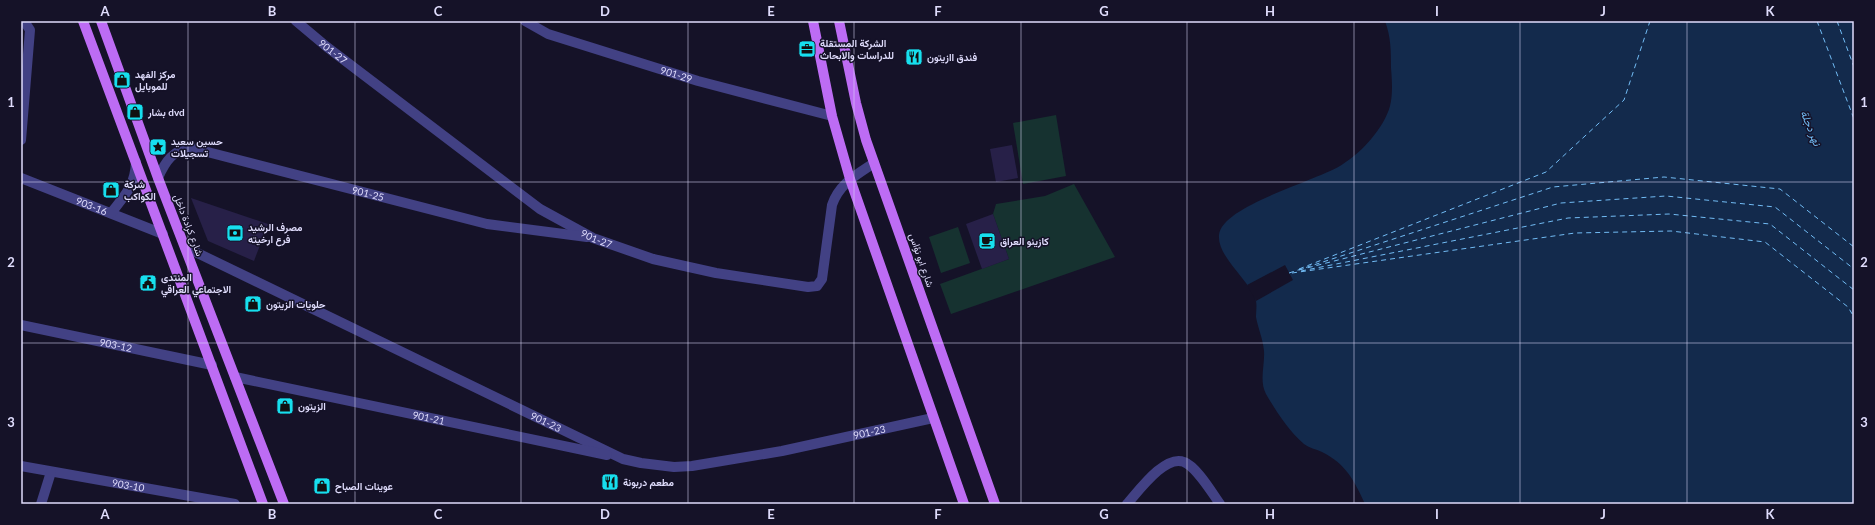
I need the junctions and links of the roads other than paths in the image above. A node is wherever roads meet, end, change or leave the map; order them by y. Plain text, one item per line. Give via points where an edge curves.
1 (24, 21) edge
2 (83, 21) edge
3 (101, 21) edge
4 (296, 21) edge
5 (525, 21) edge
6 (813, 21) edge
7 (839, 21) edge
8 (832, 116) junction
9 (21, 140) edge
10 (136, 160) junction
11 (874, 163) junction
12 (21, 178) edge
13 (158, 178) junction
14 (850, 179) junction
15 (111, 213) junction
16 (163, 234) junction
17 (593, 238) junction
18 (185, 247) junction
19 (21, 325) edge
20 (212, 364) junction
21 (235, 377) junction
22 (933, 418) junction
23 (623, 459) junction
24 (21, 466) edge
25 (51, 472) junction
26 (41, 504) edge
27 (235, 504) edge
28 (263, 504) edge
29 (284, 504) edge
30 (964, 504) edge
31 (995, 504) edge
32 (1127, 504) edge
33 (1220, 504) edge

1 - 9 street via 30,30
2 - 10 main road
3 - 13 main road, شارع كرادة داخل
4 - 17 street, 901-27 via 540,209
5 - 8 street, 901-29 via 548,34 698,81
6 - 8 main road
7 - 11 main road, شارع ابو نؤاس via 856,103
8 - 14 main road
10 - 15 street via 133,184
10 - 16 main road
11 - 14 street, 901-27
11 - 31 main road, شارع ابو نؤاس
12 - 15 street, 903-16
13 - 17 street, 901-25 via 170,158 177,152 192,148 487,224
13 - 18 main road, شارع كرادة داخل
14 - 17 street, 901-27 via 835,194 822,279 816,286 808,288 716,273 653,259
14 - 22 main road
15 - 16 street, 903-16
16 - 20 main road
18 - 21 main road, شارع كرادة داخل
18 - 23 street, 901-23
19 - 20 street, 903-12
20 - 28 main road
21 - 23 street, 901-21
21 - 29 main road, شارع كرادة داخل
22 - 23 street, 901-23 via 782,451 692,466 674,467
22 - 30 main road
24 - 25 street, 903-10
25 - 26 street
25 - 27 street, 903-10
32 - 33 street via 1157,470 1176,461 1184,462 1195,470

